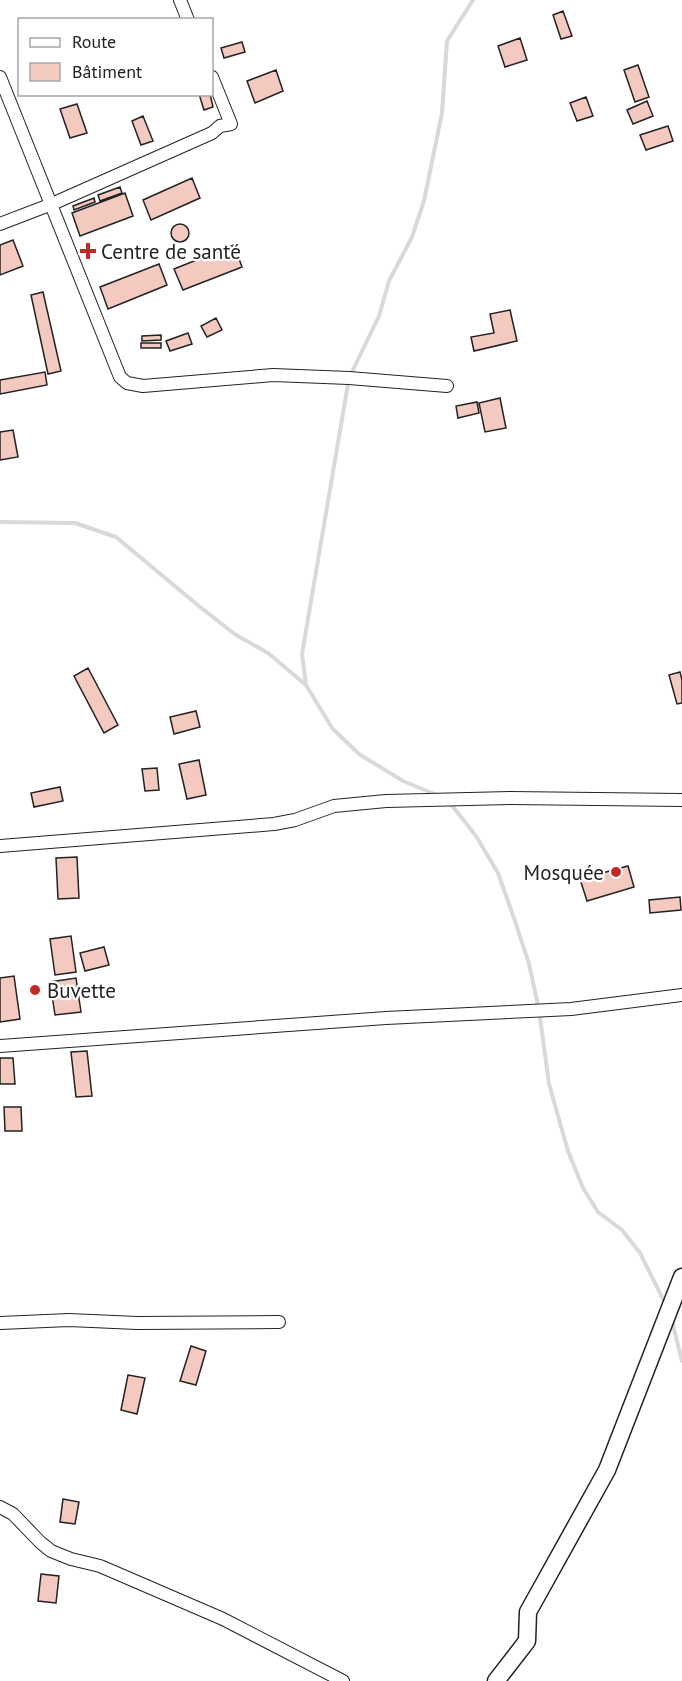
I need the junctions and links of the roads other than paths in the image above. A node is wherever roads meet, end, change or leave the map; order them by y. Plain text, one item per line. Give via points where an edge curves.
1 (180, 0) edge
2 (187, 18) edge
3 (0, 77) edge
4 (213, 79) edge
5 (52, 204) junction
6 (0, 224) edge
7 (447, 386) dead end
8 (682, 800) edge
9 (0, 846) edge
10 (682, 996) edge
11 (0, 1046) edge
12 (682, 1277) edge
13 (279, 1322) dead end
14 (0, 1323) edge
15 (0, 1507) edge
16 (343, 1681) edge
17 (496, 1681) edge

1 - 2 street
3 - 5 street
4 - 5 street via 231,124
5 - 6 street
5 - 7 street via 120,377 127,383 143,386 273,375
8 - 9 street via 386,801 334,806 274,824
10 - 11 street via 571,1009 375,1018
12 - 17 street via 607,1470 528,1612 527,1641
13 - 14 street
15 - 16 street via 13,1514 51,1551 100,1566 223,1619

